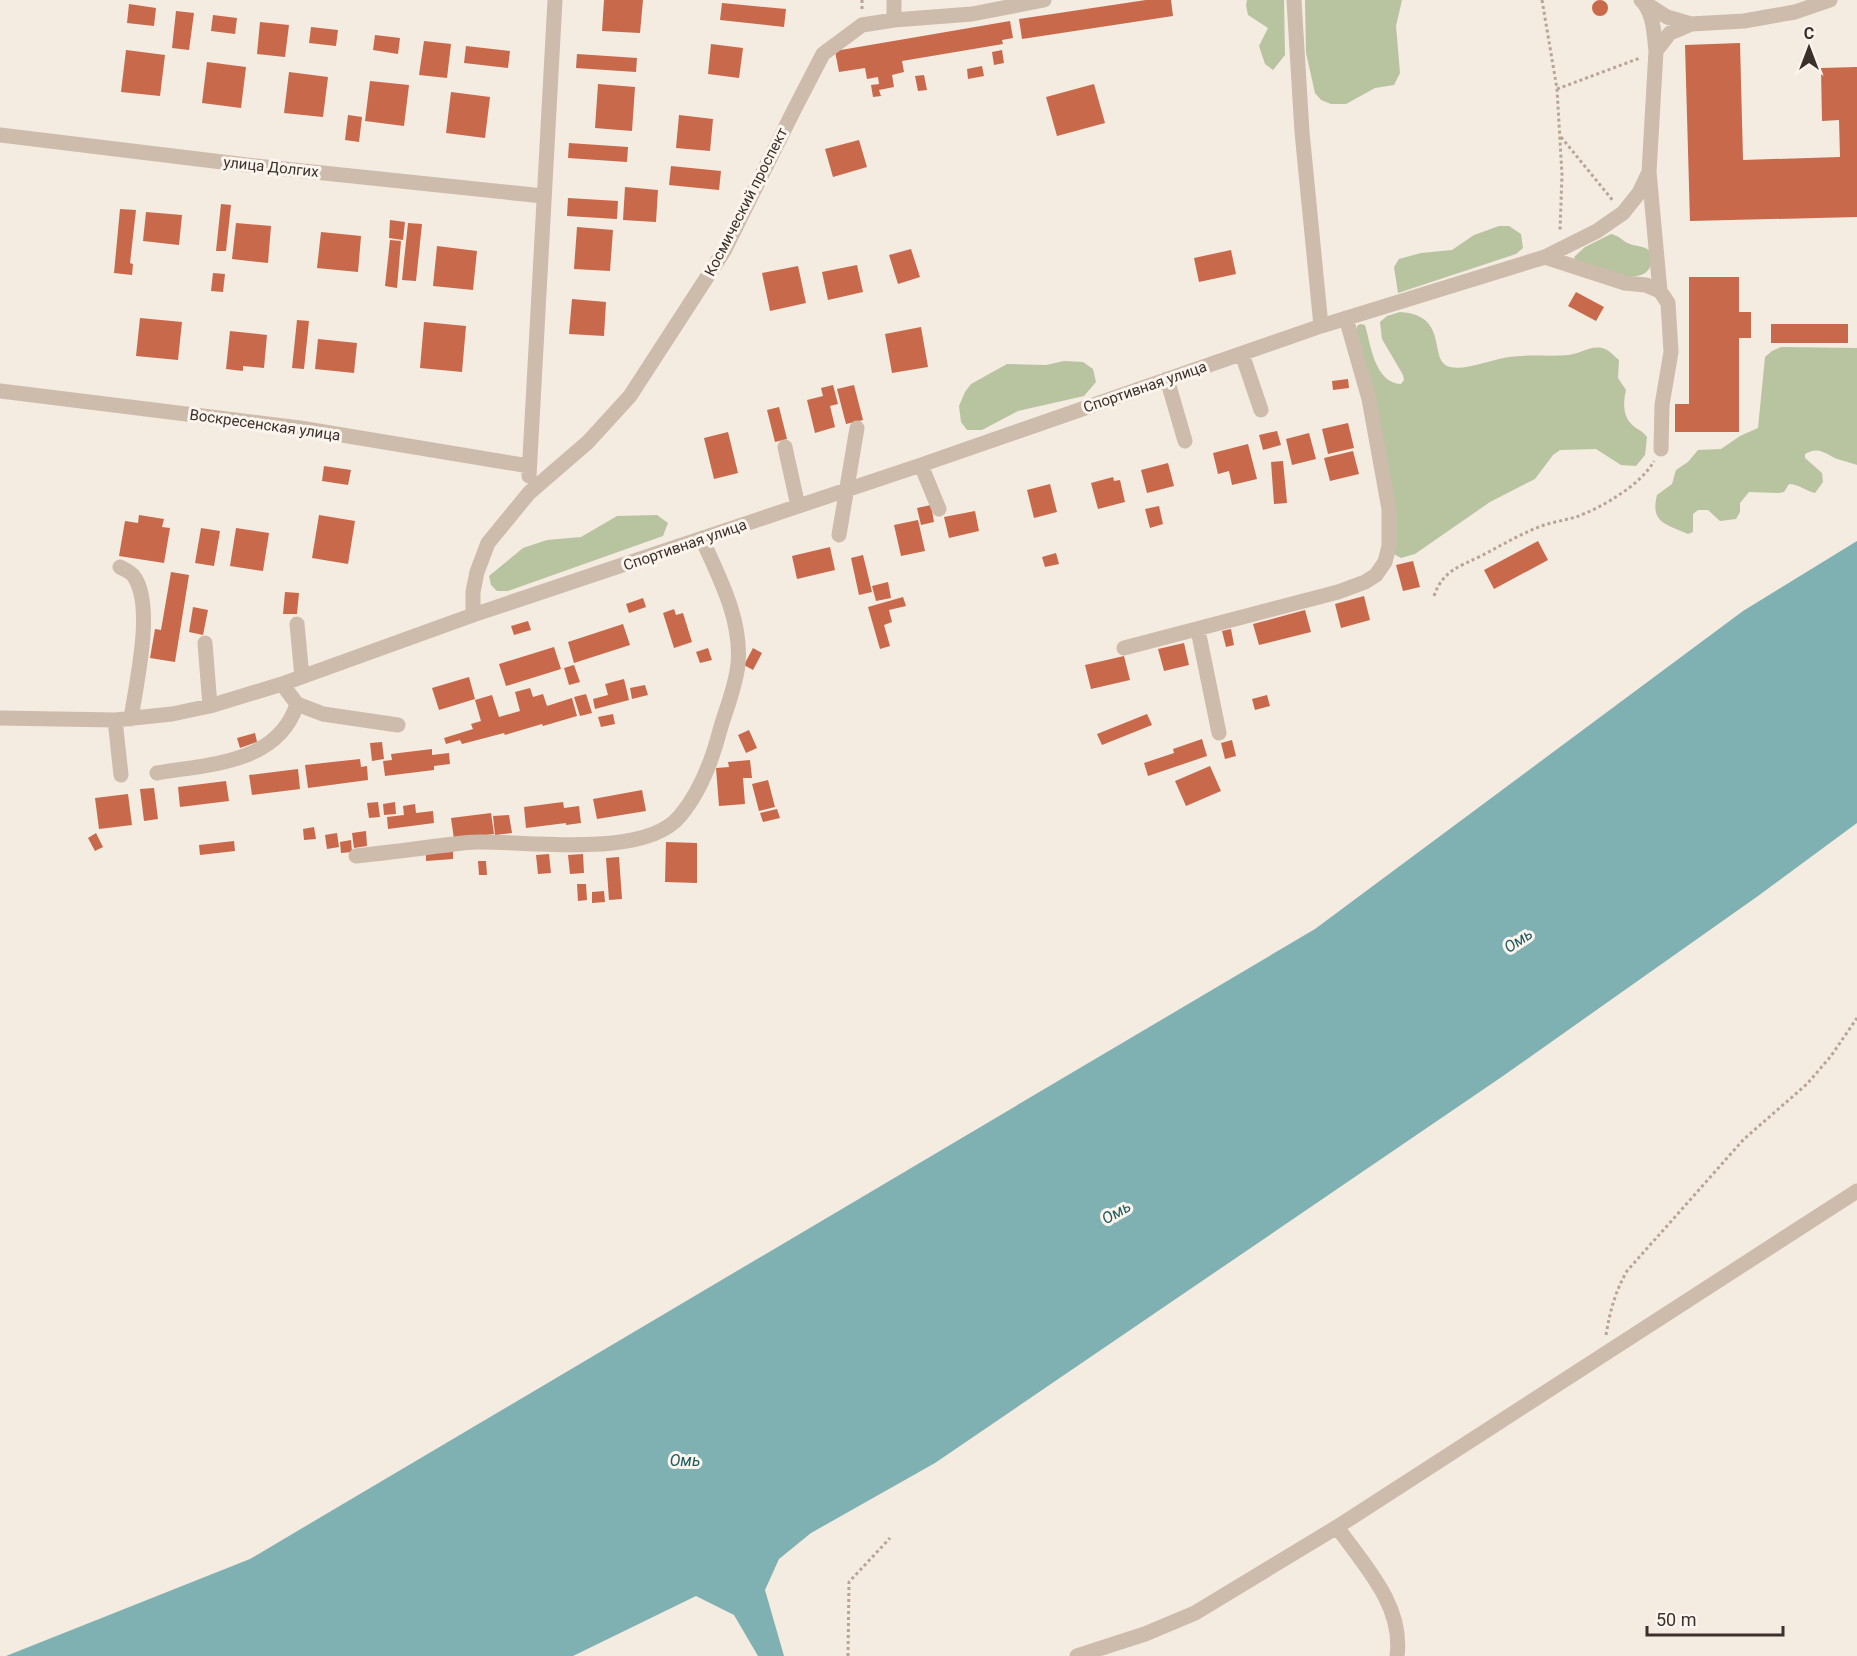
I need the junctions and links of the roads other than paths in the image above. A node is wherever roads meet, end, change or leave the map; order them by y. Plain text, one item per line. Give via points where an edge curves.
1 (555, 0) edge
2 (894, 0) edge
3 (1044, 0) edge
4 (1294, 0) edge
5 (1830, 0) edge
6 (1643, 2) edge
7 (894, 20) junction
8 (1691, 24) junction
9 (1656, 51) junction
10 (0, 135) edge
11 (1649, 172) junction
12 (543, 196) junction
13 (1545, 257) junction
14 (1660, 291) junction
15 (1346, 318) junction
16 (1321, 326) junction
17 (1242, 354) junction
18 (1167, 379) junction
19 (0, 391) edge
20 (1261, 410) dead end
21 (857, 428) dead end
22 (1185, 441) dead end
23 (785, 447) dead end
24 (1661, 449) road end
25 (921, 465) junction
26 (529, 466) junction
27 (847, 490) junction
28 (529, 493) junction
29 (798, 506) junction
30 (939, 509) dead end
31 (839, 535) dead end
32 (702, 539) junction
33 (120, 567) dead end
34 (473, 615) junction
35 (297, 624) dead end
36 (1198, 630) junction
37 (205, 643) dead end
38 (1124, 648) dead end
39 (302, 677) junction
40 (282, 684) junction
41 (297, 704) junction
42 (210, 706) junction
43 (8, 719) edge
44 (131, 719) junction
45 (115, 720) junction
46 (398, 725) dead end
47 (1220, 733) dead end
48 (157, 773) dead end
49 (122, 775) dead end
50 (356, 856) dead end
51 (1857, 1191) edge
52 (1336, 1527) junction
53 (1082, 1655) edge
54 (1397, 1656) edge

1 - 12 street
2 - 7 street
3 - 7 street, Космический проспект via 972,14
4 - 16 street
5 - 8 street via 1795,12 1744,21
6 - 8 street via 1667,17
6 - 9 street via 1654,26
7 - 28 street, Космический проспект via 862,26 823,54 724,251 670,337 630,396 588,442
8 - 9 street via 1670,33
9 - 11 street
10 - 12 street, улица Долгих
11 - 13 street, Спортивная улица via 1623,213
11 - 14 street
12 - 26 street
13 - 14 street
13 - 15 street, Спортивная улица
14 - 24 street via 1668,303 1671,352 1662,405
15 - 16 street, Спортивная улица
15 - 36 street via 1369,399 1389,509 1385,562 1365,582 1338,592
16 - 17 street, Спортивная улица
17 - 18 street, Спортивная улица
17 - 20 street
18 - 22 street
18 - 25 street, Спортивная улица
19 - 26 street, Воскресенская улица via 300,428
21 - 27 street
23 - 29 street
25 - 27 street, Спортивная улица
25 - 30 street
26 - 28 street
27 - 29 street, Спортивная улица
27 - 31 street
28 - 34 street, Космический проспект via 489,543 477,572
29 - 32 street, Спортивная улица
32 - 34 street, Спортивная улица
32 - 50 street via 729,600 739,648 738,667 702,783 679,818 663,830 626,842 477,842
33 - 44 street via 135,577 145,622
34 - 39 street, Спортивная улица
35 - 39 street
36 - 38 street
36 - 47 street
37 - 42 street
39 - 40 street, Спортивная улица
40 - 41 street
40 - 42 street, Спортивная улица
41 - 46 street via 323,714
41 - 48 street via 292,720 256,752
42 - 44 street, Спортивная улица
43 - 45 street, Спортивная улица
44 - 45 street, Спортивная улица
45 - 49 street
51 - 52 street
52 - 53 street via 1195,1613
52 - 54 street via 1381,1588 1395,1620

